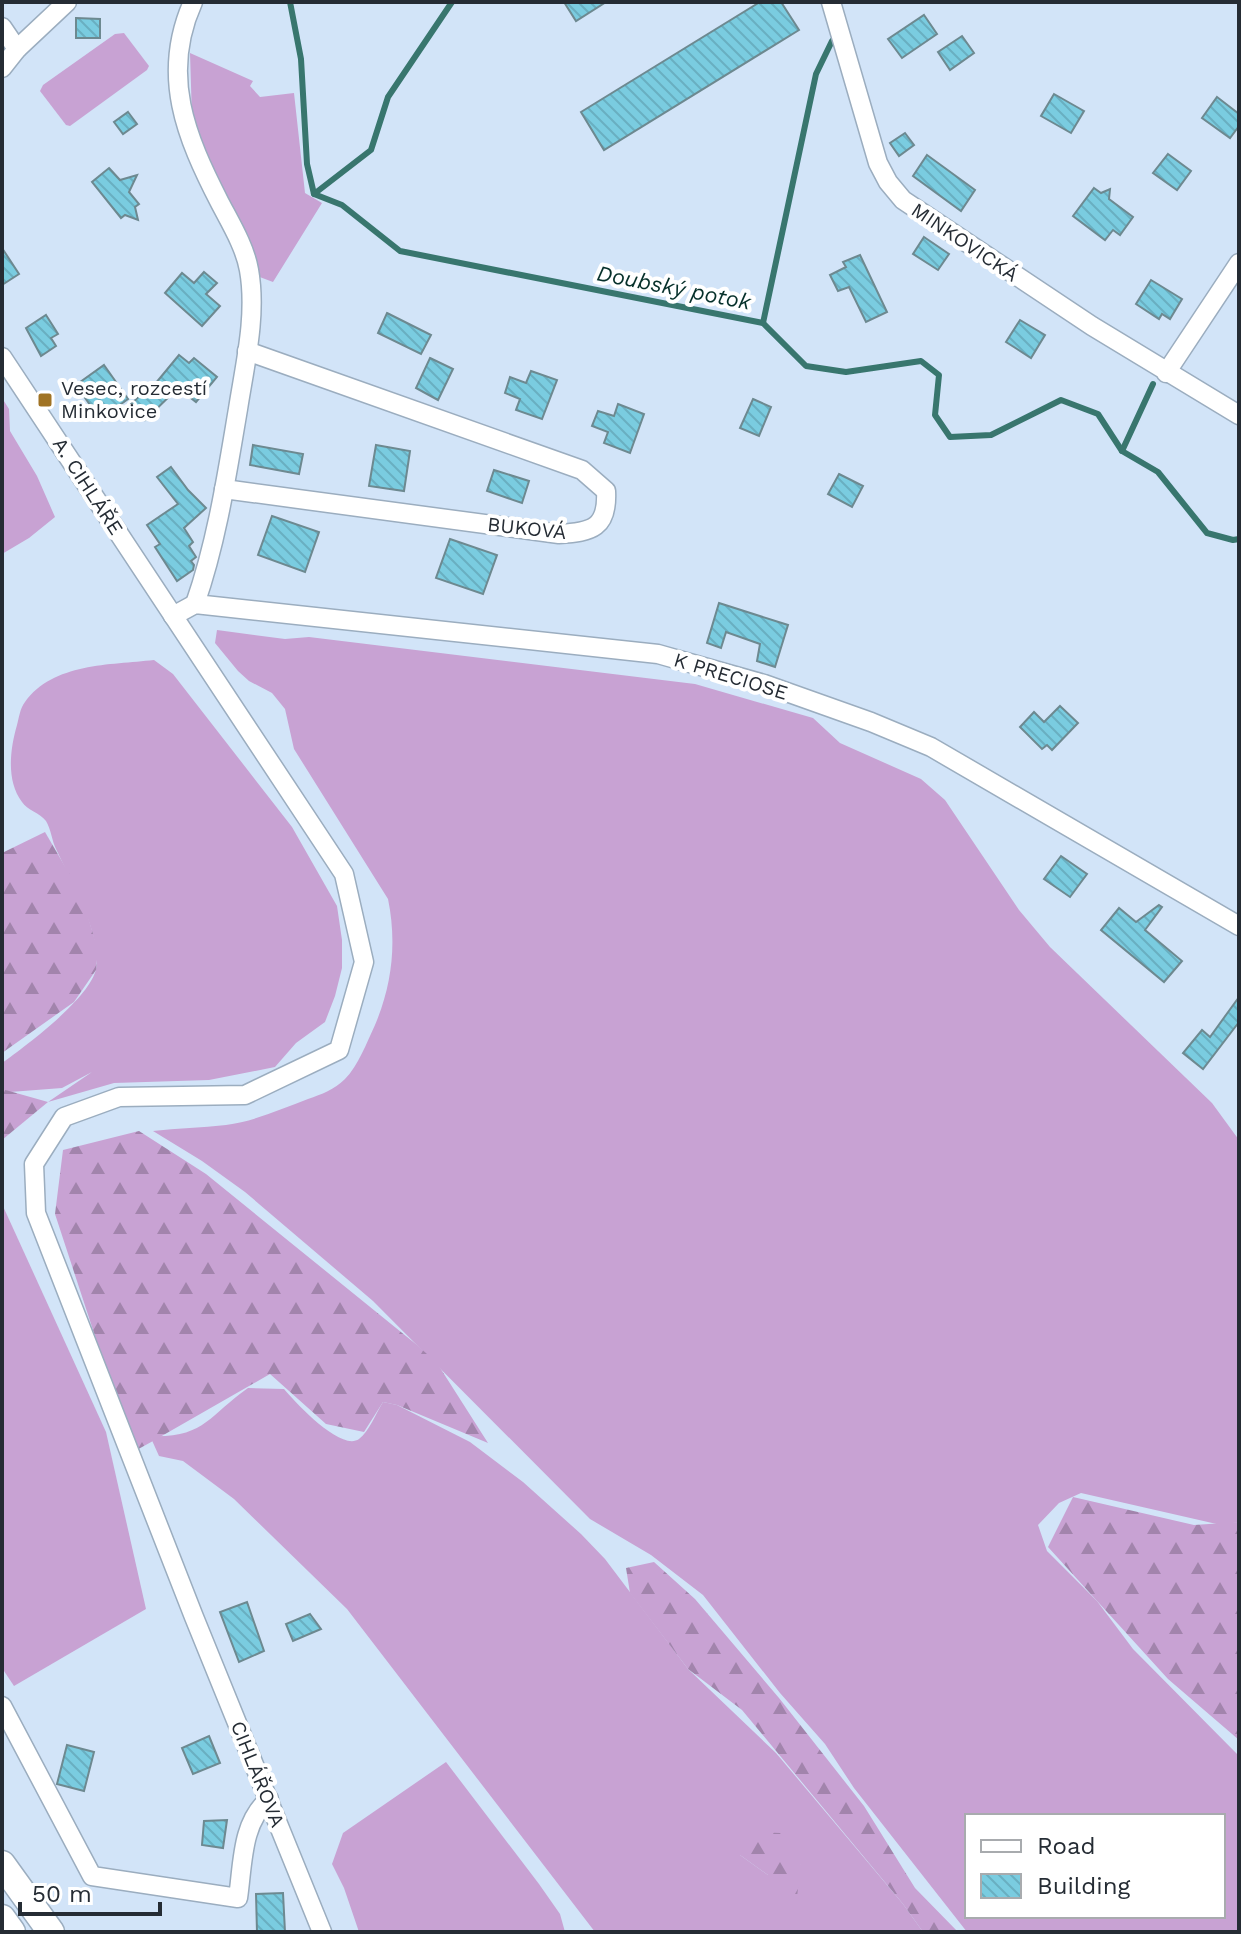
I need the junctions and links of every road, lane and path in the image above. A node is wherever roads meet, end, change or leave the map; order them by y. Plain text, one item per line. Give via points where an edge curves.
1 (67, 2) edge
2 (193, 2) edge
3 (831, 2) edge
4 (2, 27) edge
5 (17, 49) junction
6 (2, 68) edge
7 (1239, 263) edge
8 (247, 351) junction
9 (2, 357) edge
10 (1166, 373) junction
11 (1239, 415) edge
12 (224, 489) junction
13 (195, 604) junction
14 (173, 616) junction
15 (1239, 926) edge
16 (194, 1617) joint
17 (2, 1706) edge
18 (269, 1799) junction
19 (2, 1864) edge
20 (2, 1918) edge
21 (12, 1932) edge
22 (51, 1932) edge
23 (322, 1932) edge

1 - 5 street
2 - 8 street via 178,60 180,104 196,156 249,270
3 - 10 street, MINKOVICKÁ via 878,163 903,200
4 - 5 street
5 - 6 street
7 - 10 street
8 - 12 street
8 - 12 street, BUKOVÁ via 582,470 606,491 607,509 601,523 583,533 559,534
9 - 14 street, A. CIHLÁŘE
10 - 11 street, MINKOVICKÁ
12 - 13 street
13 - 14 street
13 - 15 street, K PRECIOSE via 658,654 764,684 931,747
14 - 16 street, A. CIHLÁŘE via 344,874 364,962 339,1050 245,1095 119,1097 64,1117 34,1164 36,1213
16 - 18 street, CIHLÁŘOVA
17 - 18 street via 92,1876 238,1898 249,1825
18 - 23 street, CIHLÁŘOVA
19 - 22 highway
20 - 21 highway

